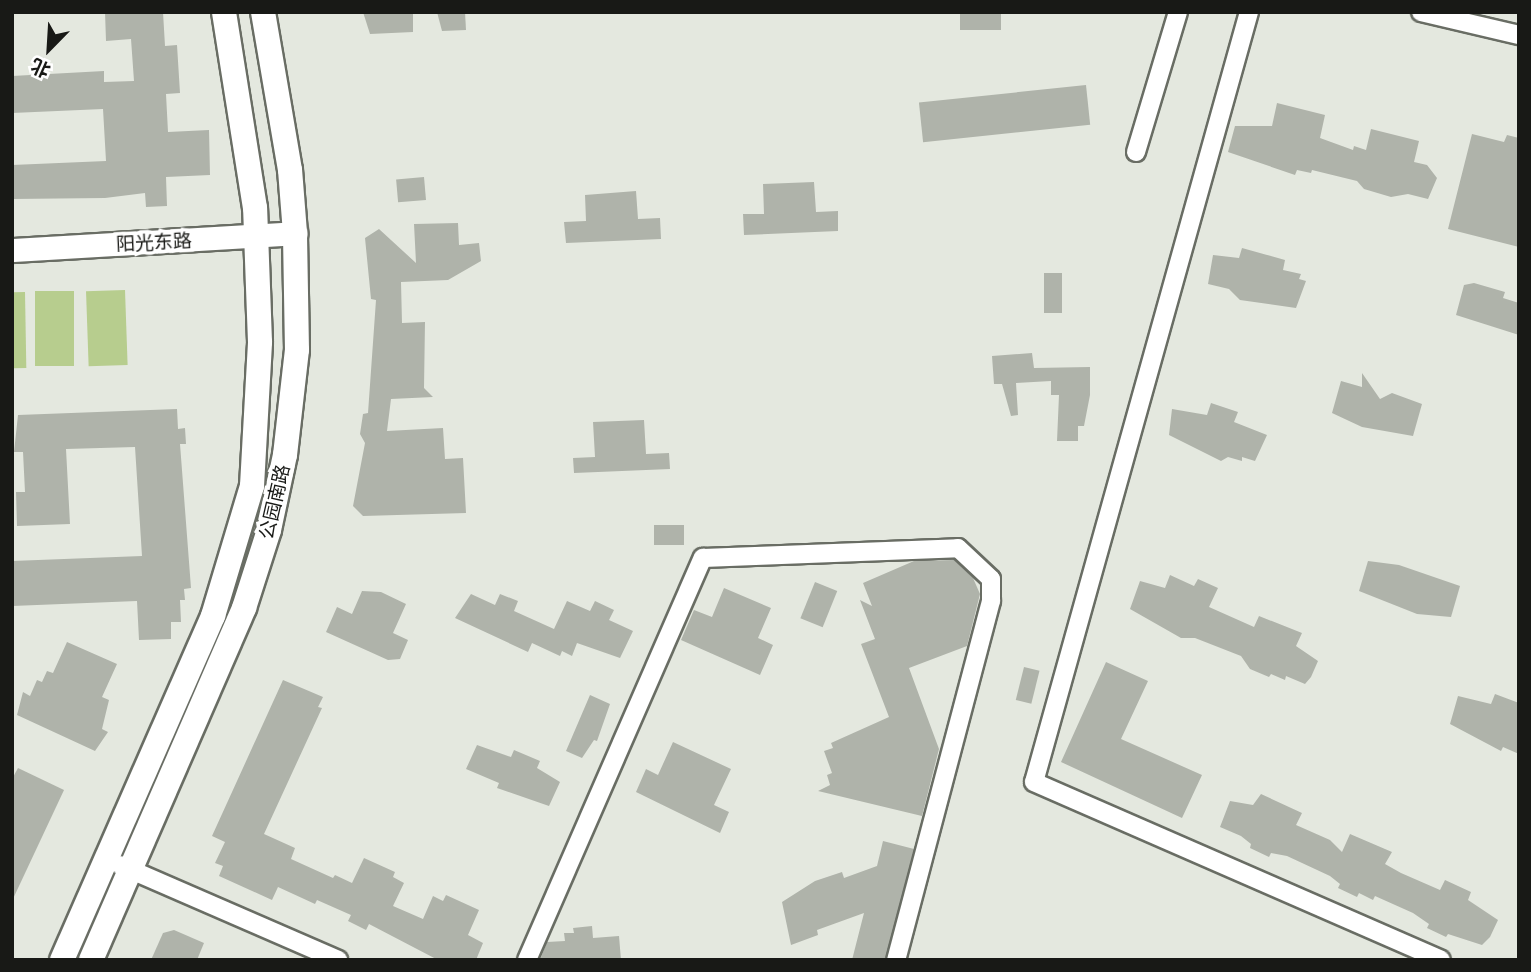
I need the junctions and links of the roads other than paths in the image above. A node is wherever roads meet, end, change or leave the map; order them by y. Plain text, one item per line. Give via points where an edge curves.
1 (224, 12) edge
2 (263, 12) edge
3 (1178, 12) edge
4 (1249, 12) edge
5 (1421, 12) edge
6 (1519, 35) edge
7 (1136, 152) dead end
8 (295, 233) junction
9 (256, 237) junction
10 (12, 250) edge
11 (107, 859) junction
12 (131, 869) junction
13 (62, 960) edge
14 (91, 960) edge
15 (338, 960) edge
16 (527, 960) edge
17 (896, 960) edge
18 (1441, 960) edge

1 - 9 main road, 公园南路
2 - 8 main road, 公园南路 via 290,170
3 - 7 street
4 - 18 street via 1034,782
5 - 6 street
8 - 9 street, 阳光东路
8 - 12 main road, 公园南路 via 294,383 270,530 229,646
9 - 10 street, 阳光东路
9 - 11 main road, 公园南路 via 257,445 243,524 213,616
11 - 12 street
11 - 13 main road, 公园南路
12 - 14 main road, 公园南路
12 - 15 street
16 - 17 street via 702,558 958,548 991,579 991,601

